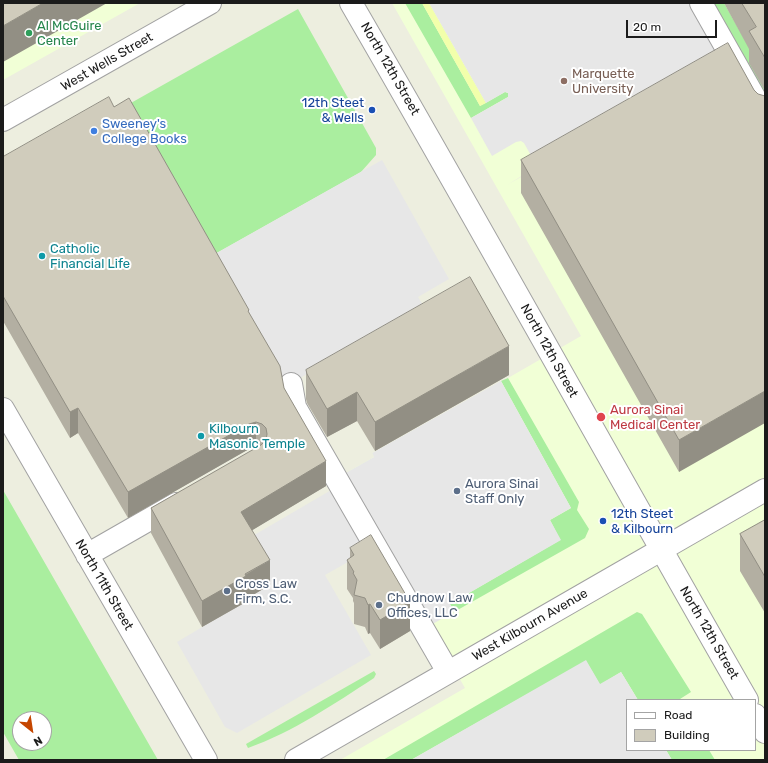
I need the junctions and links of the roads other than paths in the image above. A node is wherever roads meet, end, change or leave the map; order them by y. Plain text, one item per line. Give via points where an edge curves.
1 (210, 3) edge
2 (351, 3) edge
3 (701, 3) edge
4 (765, 116) edge
5 (3, 120) edge
6 (291, 384) dead end
7 (3, 409) edge
8 (765, 490) edge
9 (194, 494) edge
10 (660, 549) junction
11 (86, 555) junction
12 (448, 672) junction
13 (746, 699) edge
14 (756, 717) edge
15 (765, 732) edge
16 (206, 760) edge
17 (296, 760) edge

1 - 5 street, West Wells Street
2 - 10 street, North 12th Street
3 - 4 street
6 - 12 street via 296,407
7 - 11 street, North 11th Street
8 - 10 street, West Kilbourn Avenue
9 - 11 street
10 - 12 street, West Kilbourn Avenue
10 - 13 street, North 12th Street
11 - 16 street, North 11th Street
12 - 17 street, West Kilbourn Avenue
14 - 15 street

